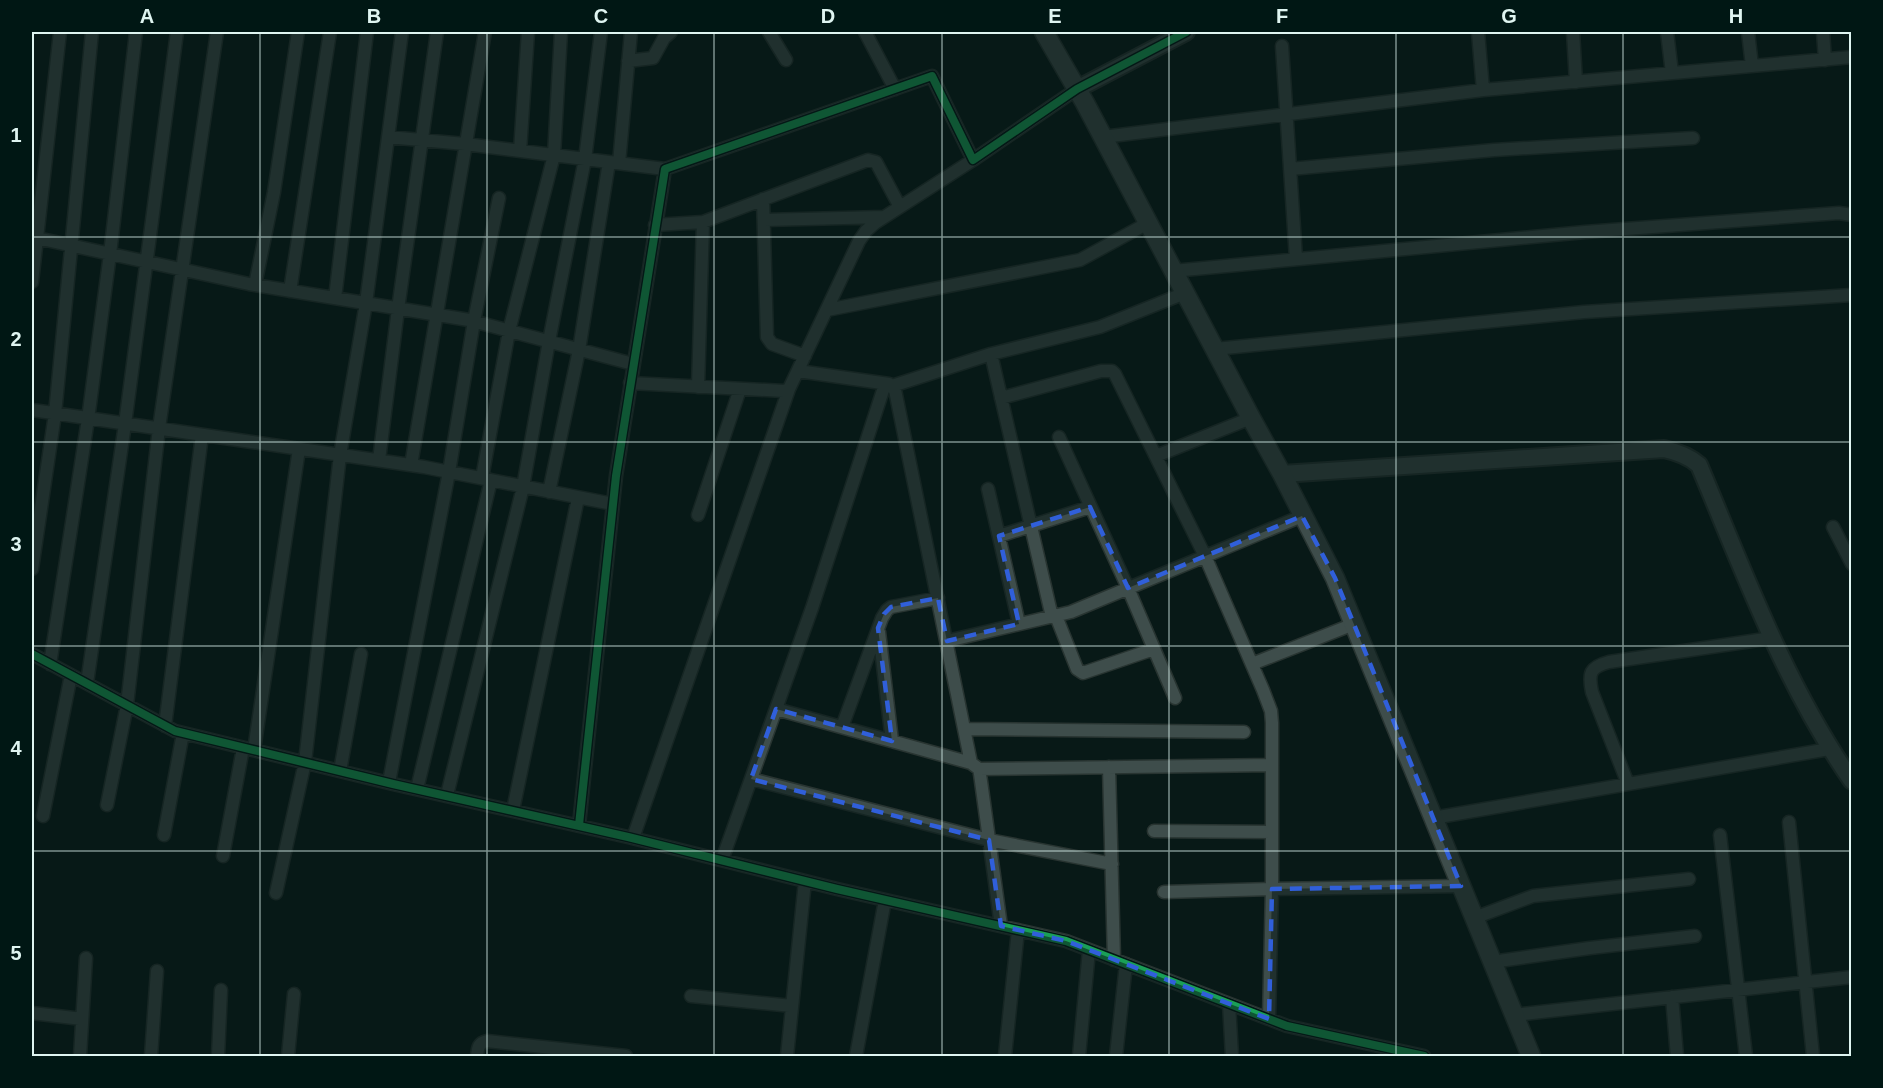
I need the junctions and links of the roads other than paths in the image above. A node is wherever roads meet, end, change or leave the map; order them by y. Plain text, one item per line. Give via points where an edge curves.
1 (60, 32) edge
2 (92, 32) edge
3 (136, 32) edge
4 (177, 32) edge
5 (217, 32) edge
6 (298, 32) edge
7 (330, 32) edge
8 (367, 32) edge
9 (402, 32) edge
10 (437, 32) edge
11 (484, 32) edge
12 (528, 32) edge
13 (561, 32) edge
14 (601, 32) edge
15 (631, 32) edge
16 (671, 32) edge
17 (769, 32) edge
18 (866, 32) edge
19 (1044, 32) edge
20 (1186, 32) edge
21 (1478, 32) edge
22 (1573, 32) edge
23 (1667, 32) edge
24 (1748, 32) edge
25 (1823, 32) edge
26 (1281, 46) dead end
27 (1851, 57) edge
28 (786, 60) dead end
29 (1825, 60) junction
30 (628, 61) junction
31 (1752, 66) junction
32 (1672, 73) junction
33 (1576, 81) junction
34 (895, 89) junction
35 (1077, 89) junction
36 (1483, 90) junction
37 (1286, 115) junction
38 (388, 137) junction
39 (1103, 137) junction
40 (1693, 138) dead end
41 (422, 141) junction
42 (465, 144) junction
43 (520, 151) junction
44 (554, 155) junction
45 (585, 159) junction
46 (973, 160) junction
47 (614, 163) junction
48 (665, 169) junction
49 (1290, 169) junction
50 (499, 198) dead end
51 (763, 199) junction
52 (900, 207) junction
53 (1851, 215) edge
54 (884, 217) junction
55 (764, 220) junction
56 (703, 222) junction
57 (1148, 223) junction
58 (655, 225) junction
59 (34, 238) edge
60 (72, 246) junction
61 (110, 254) junction
62 (1296, 259) junction
63 (146, 262) junction
64 (183, 270) junction
65 (1173, 271) junction
66 (32, 282) edge
67 (255, 285) junction
68 (290, 291) junction
69 (1185, 293) junction
70 (1851, 295) edge
71 (335, 298) junction
72 (366, 303) junction
73 (398, 309) junction
74 (827, 310) junction
75 (436, 315) junction
76 (474, 321) junction
77 (509, 331) junction
78 (549, 341) junction
79 (1215, 349) junction
80 (579, 350) junction
81 (991, 354) junction
82 (805, 356) junction
83 (633, 364) junction
84 (798, 371) junction
85 (630, 383) junction
86 (889, 385) junction
87 (698, 387) junction
88 (740, 389) junction
89 (789, 389) junction
90 (1001, 398) junction
91 (32, 411) edge
92 (55, 414) junction
93 (88, 418) junction
94 (1251, 418) junction
95 (125, 424) junction
96 (159, 428) junction
97 (202, 435) junction
98 (1059, 437) dead end
99 (299, 448) junction
100 (340, 454) junction
101 (1156, 456) junction
102 (379, 460) junction
103 (411, 465) junction
104 (449, 472) junction
105 (1282, 474) junction
106 (486, 479) junction
107 (523, 487) junction
108 (988, 489) dead end
109 (549, 492) junction
110 (578, 498) junction
111 (613, 504) junction
112 (1090, 507) junction
113 (698, 515) dead end
114 (1302, 516) junction
115 (1031, 526) junction
116 (1833, 527) dead end
117 (999, 536) junction
118 (1205, 556) junction
119 (1851, 564) edge
120 (32, 569) edge
121 (1128, 588) junction
122 (938, 597) junction
123 (1054, 617) junction
124 (1019, 624) junction
125 (1354, 624) junction
126 (878, 628) junction
127 (1772, 638) junction
128 (947, 641) junction
129 (1154, 649) junction
130 (32, 654) edge
131 (361, 654) dead end
132 (1252, 663) junction
133 (50, 664) junction
134 (71, 675) junction
135 (87, 683) junction
136 (1176, 698) dead end
137 (127, 705) junction
138 (776, 709) junction
139 (165, 726) junction
140 (842, 727) junction
141 (964, 729) junction
142 (1244, 732) dead end
143 (183, 733) junction
144 (892, 741) junction
145 (249, 749) junction
146 (1829, 749) junction
147 (304, 762) junction
148 (1272, 765) junction
149 (975, 766) junction
150 (1109, 767) junction
151 (340, 771) junction
152 (751, 779) junction
153 (1851, 781) edge
154 (388, 782) junction
155 (1628, 784) junction
156 (417, 789) junction
157 (447, 795) junction
158 (107, 805) dead end
159 (513, 810) junction
160 (43, 816) dead end
161 (1433, 818) junction
162 (1789, 822) dead end
163 (579, 825) junction
164 (1154, 831) dead end
165 (1272, 832) junction
166 (164, 835) dead end
167 (1720, 835) dead end
168 (633, 838) junction
169 (989, 840) junction
170 (223, 856) dead end
171 (722, 860) junction
172 (1112, 864) junction
173 (1689, 879) dead end
174 (805, 881) junction
175 (1461, 886) junction
176 (1272, 889) junction
177 (276, 892) dead end
178 (1164, 892) dead end
179 (885, 900) junction
180 (1474, 918) junction
181 (1001, 926) junction
182 (1018, 930) junction
183 (1695, 936) dead end
184 (1089, 950) junction
185 (86, 958) dead end
186 (1120, 962) junction
187 (1492, 962) junction
188 (157, 971) dead end
189 (1851, 977) edge
190 (1805, 982) junction
191 (222, 990) dead end
192 (1738, 990) junction
193 (294, 994) dead end
194 (691, 996) dead end
195 (1672, 997) junction
196 (1229, 1004) junction
197 (792, 1006) junction
198 (32, 1013) edge
199 (1514, 1015) junction
200 (82, 1018) junction
201 (1269, 1019) junction
202 (80, 1056) edge
203 (151, 1056) edge
204 (218, 1056) edge
205 (288, 1056) edge
206 (477, 1056) edge
207 (626, 1056) edge
208 (788, 1056) edge
209 (856, 1056) edge
210 (1005, 1056) edge
211 (1079, 1056) edge
212 (1116, 1056) edge
213 (1232, 1056) edge
214 (1424, 1056) edge
215 (1531, 1056) edge
216 (1677, 1056) edge
217 (1746, 1056) edge
218 (1813, 1056) edge

1 - 59 street
2 - 60 street
3 - 61 street
4 - 63 street
5 - 64 street
6 - 67 street via 274,192
7 - 68 street
8 - 71 street
9 - 38 street
10 - 41 street
11 - 42 street
12 - 43 street
13 - 44 street
14 - 45 street
15 - 30 street
16 - 30 street via 653,58
17 - 28 street
18 - 34 street
19 - 35 main road
20 - 35 street
21 - 36 street
22 - 33 street
23 - 32 street
24 - 31 street
25 - 29 street
26 - 37 street
27 - 29 street
29 - 31 street
30 - 47 street
31 - 32 street
32 - 33 street
33 - 36 street
34 - 46 street via 932,76
34 - 48 street
35 - 39 main road
35 - 46 street
36 - 37 street
37 - 39 street
37 - 49 street
38 - 41 street
38 - 72 street
39 - 57 main road
40 - 49 street via 1494,150
41 - 42 street
41 - 73 street
42 - 43 street
42 - 75 street
43 - 44 street
44 - 45 street
44 - 77 street
45 - 47 street
45 - 78 street
46 - 52 street
47 - 48 street
47 - 80 street
48 - 58 street
49 - 62 street
50 - 76 street
51 - 52 street via 873,160
51 - 55 street
51 - 56 street
52 - 54 street
53 - 62 street via 1585,232
54 - 55 street
54 - 74 street via 859,241
55 - 82 street via 767,337 772,344
56 - 58 street
56 - 87 street
57 - 65 main road
57 - 74 street via 1080,260
58 - 83 street
59 - 60 street
59 - 66 street
60 - 61 street
60 - 92 street
61 - 63 street
61 - 93 street
62 - 65 street
63 - 64 street
63 - 95 street
64 - 67 street
64 - 96 street
65 - 69 main road
67 - 68 street
68 - 71 street
69 - 79 main road
69 - 81 street via 1100,327
70 - 79 street via 1584,312
71 - 72 street
72 - 73 street
72 - 100 street
73 - 75 street
73 - 102 street
74 - 82 street
75 - 76 street
75 - 103 street
76 - 77 street
76 - 104 street
77 - 78 street
77 - 106 street
78 - 80 street
78 - 107 street
79 - 94 main road
80 - 83 street
80 - 109 street
81 - 86 street
81 - 90 street
82 - 84 street
83 - 85 street
84 - 86 street
84 - 89 street
85 - 87 street
85 - 111 street
86 - 122 street via 897,394
86 - 138 street
87 - 88 street
88 - 89 street
88 - 113 street
89 - 168 street
90 - 101 street via 1101,370 1112,371
90 - 115 street
91 - 92 street
92 - 93 street
92 - 120 street
93 - 95 street
93 - 133 street
94 - 101 street
94 - 105 main road
95 - 96 street
95 - 135 street
96 - 97 street
96 - 137 street
97 - 99 street
97 - 139 street
98 - 112 street
99 - 100 street
99 - 145 street
100 - 102 street
100 - 147 street
101 - 118 street
102 - 103 street
103 - 104 street
104 - 106 street
104 - 154 street
105 - 114 main road
105 - 127 street via 1664,449 1680,453 1699,465
106 - 107 street
106 - 156 street
107 - 109 street
107 - 157 street
108 - 117 street
109 - 110 street
110 - 111 street
110 - 159 street
111 - 163 street
112 - 115 street
112 - 121 street
114 - 118 street
114 - 125 main road
115 - 117 street
115 - 123 street
116 - 119 street
117 - 124 street
118 - 121 street
118 - 132 street
121 - 123 street
121 - 129 street
122 - 126 street via 891,607
122 - 128 street
123 - 124 street
123 - 129 street via 1077,669 1083,673
124 - 128 street
125 - 132 street
125 - 161 main road
126 - 140 street
126 - 144 street
127 - 146 street
127 - 155 street via 1597,665 1591,672 1592,692
128 - 141 street
129 - 136 street
130 - 133 street
131 - 151 street
132 - 148 street via 1271,711
133 - 134 street
134 - 135 street
134 - 160 street
135 - 137 street
137 - 139 street
137 - 158 street
138 - 140 street
138 - 152 street
139 - 143 street
140 - 144 street
141 - 142 street
141 - 149 street
143 - 145 street
143 - 166 street
144 - 149 street
145 - 147 street
145 - 170 street
146 - 153 street
146 - 155 street
147 - 151 street
147 - 177 street
148 - 150 street
148 - 165 street
149 - 150 street
149 - 169 street
150 - 172 street
151 - 154 street
152 - 169 street
152 - 171 street
154 - 156 street
155 - 161 street
156 - 157 street
157 - 159 street
159 - 163 street
161 - 175 main road
162 - 190 street
163 - 168 street
164 - 165 street
165 - 176 street
167 - 192 street
168 - 171 street
169 - 172 street
169 - 181 street
171 - 174 street
172 - 186 street
173 - 180 street via 1533,896
174 - 179 street
174 - 197 street
175 - 176 street
175 - 180 main road
176 - 178 street
176 - 201 street
179 - 181 street
179 - 209 street
180 - 187 main road
181 - 182 street
182 - 184 street
182 - 210 street
183 - 187 street
184 - 186 street
184 - 211 street
185 - 200 street
186 - 196 street
186 - 212 street
187 - 199 main road
188 - 203 street
189 - 190 street
190 - 192 street
190 - 218 street
191 - 204 street
192 - 195 street
192 - 217 street
193 - 205 street
194 - 197 street
195 - 199 street
195 - 216 street
196 - 201 street
196 - 213 street
197 - 208 street
198 - 200 street
199 - 215 main road
200 - 202 street
201 - 214 street
206 - 207 street via 478,1046 487,1041

